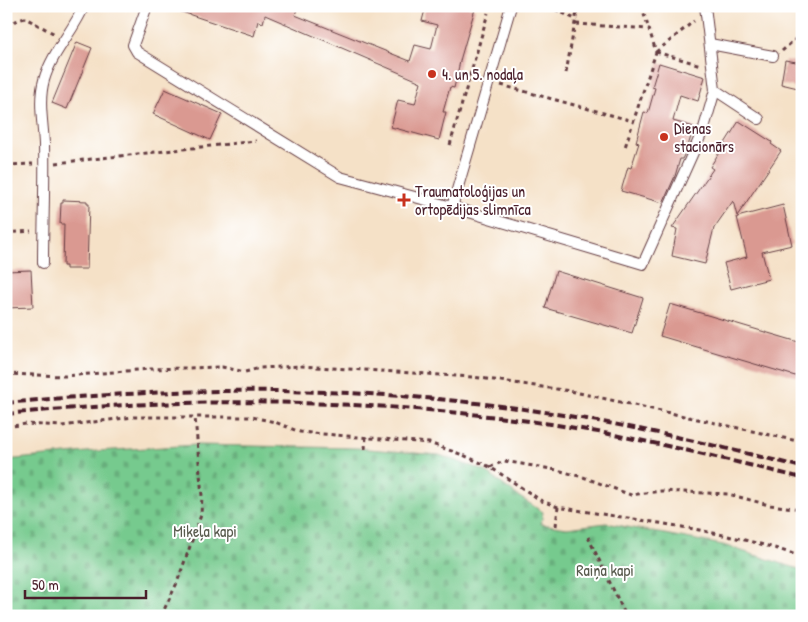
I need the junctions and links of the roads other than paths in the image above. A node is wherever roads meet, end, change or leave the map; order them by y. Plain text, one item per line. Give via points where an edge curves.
1 (84, 6) edge
2 (147, 6) edge
3 (511, 6) edge
4 (706, 9) edge
5 (710, 44) junction
6 (773, 56) road end
7 (715, 90) junction
8 (760, 119) dead end
9 (452, 207) junction
10 (43, 263) dead end

1 - 10 lane via 57,49 44,80 40,113 44,144
2 - 9 lane via 133,45 137,52 340,177
3 - 9 lane
4 - 5 lane
5 - 6 lane
5 - 7 lane
7 - 8 lane
7 - 9 lane via 704,128 643,264

